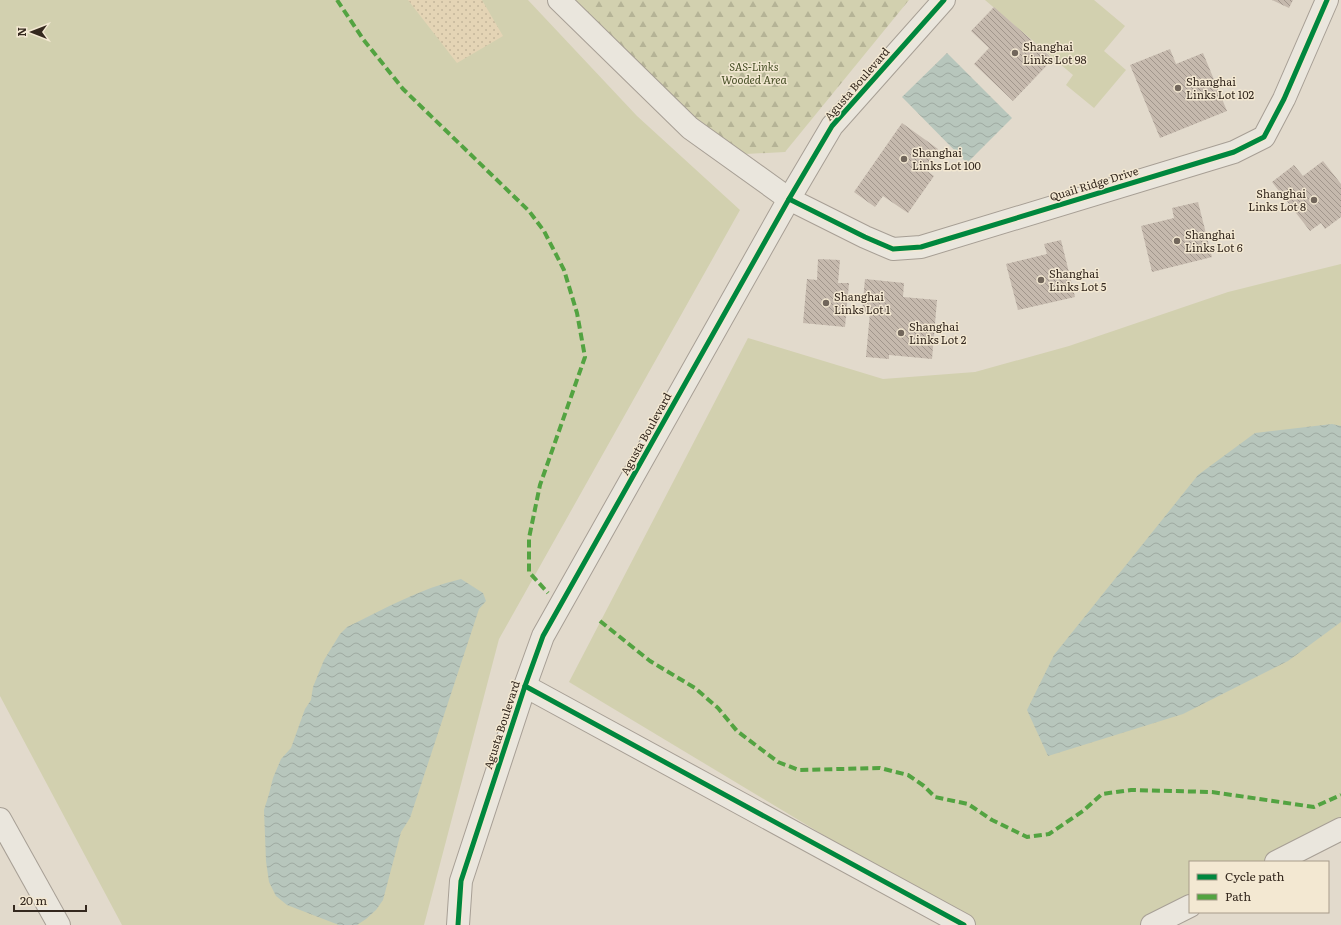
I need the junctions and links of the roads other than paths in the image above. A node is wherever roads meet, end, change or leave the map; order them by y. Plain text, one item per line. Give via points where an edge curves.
1 (559, 0) edge
2 (944, 0) edge
3 (1327, 0) edge
4 (790, 200) junction
5 (525, 686) junction
6 (0, 819) edge
7 (1341, 829) edge
8 (1278, 861) edge
9 (1189, 906) edge
10 (59, 925) edge
11 (458, 925) edge
12 (964, 925) edge
13 (1152, 925) edge

1 - 4 street, Quail Ridge Drive via 690,128
2 - 4 street, Agusta Boulevard via 832,126
3 - 4 street, Quail Ridge Drive via 1284,99 1264,136 1234,152 921,247 893,249
4 - 5 street, Agusta Boulevard via 543,636
5 - 11 street, Agusta Boulevard via 461,881
5 - 12 street
6 - 10 street
7 - 8 street
9 - 13 street

